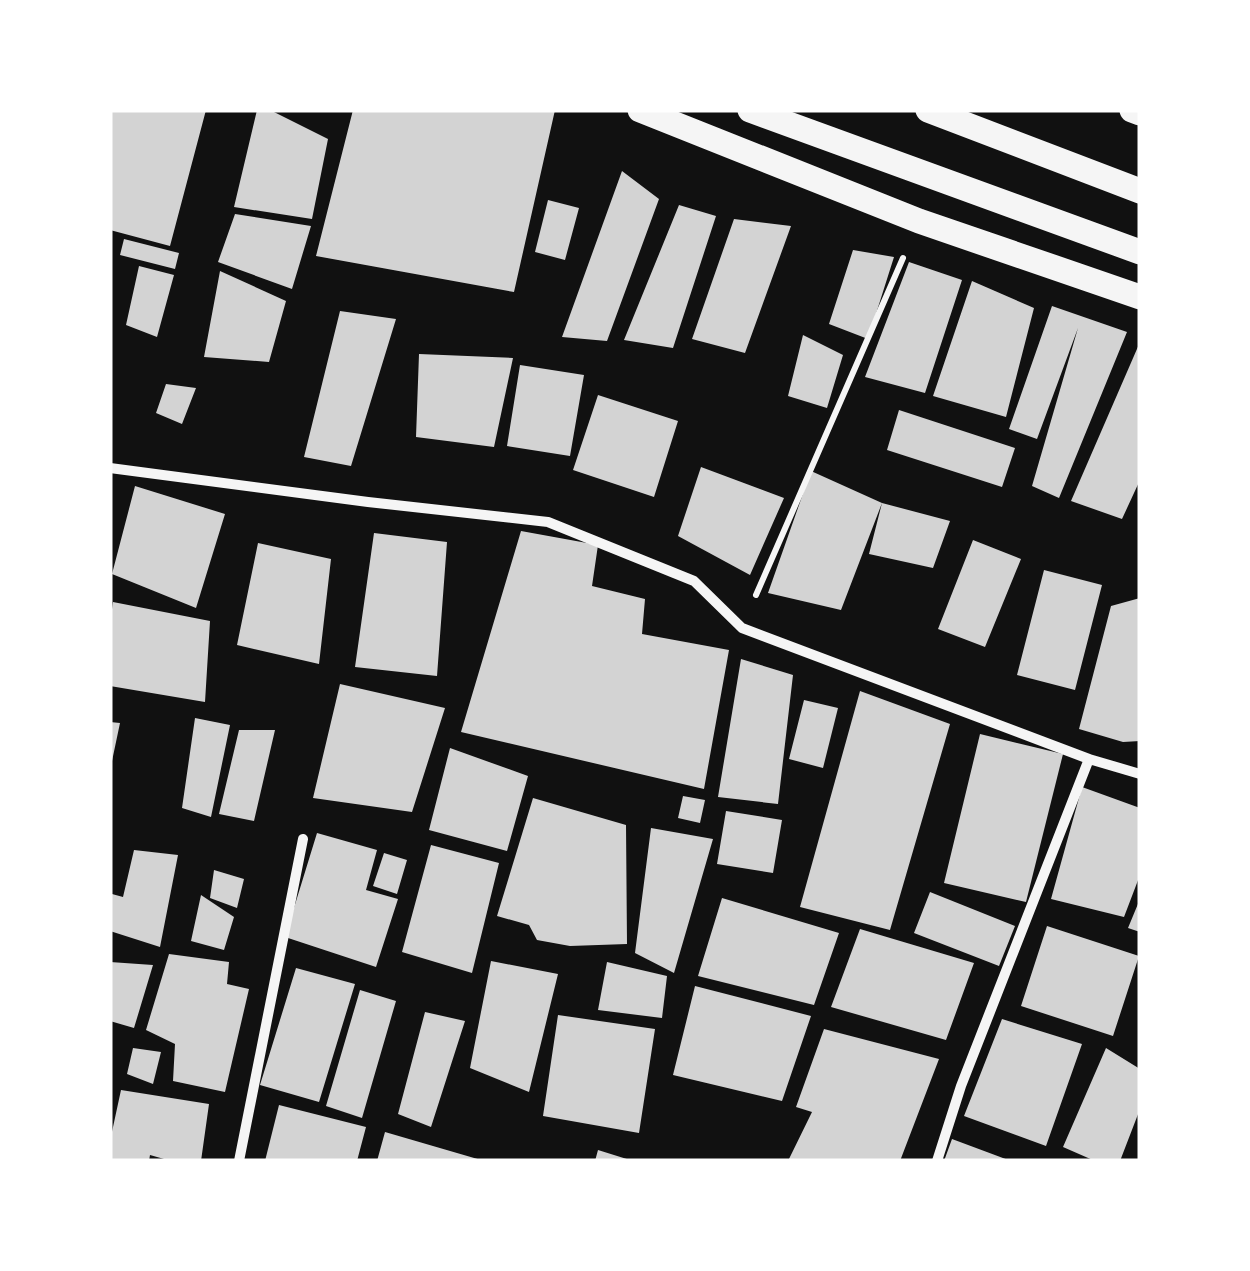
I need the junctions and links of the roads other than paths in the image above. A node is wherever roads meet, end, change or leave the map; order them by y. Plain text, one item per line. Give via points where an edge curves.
1 (640, 110) edge
2 (750, 110) edge
3 (928, 110) edge
4 (1132, 110) edge
5 (1140, 113) edge
6 (1140, 191) edge
7 (1140, 252) edge
8 (1140, 297) edge
9 (110, 468) edge
10 (1089, 758) junction
11 (1140, 774) edge
12 (304, 840) dead end
13 (239, 1161) edge
14 (937, 1161) edge

1 - 8 main road via 919,221
2 - 7 main road
3 - 6 main road
4 - 5 main road
9 - 10 street via 548,522 694,580 742,628
10 - 11 street
10 - 14 street
12 - 13 street

